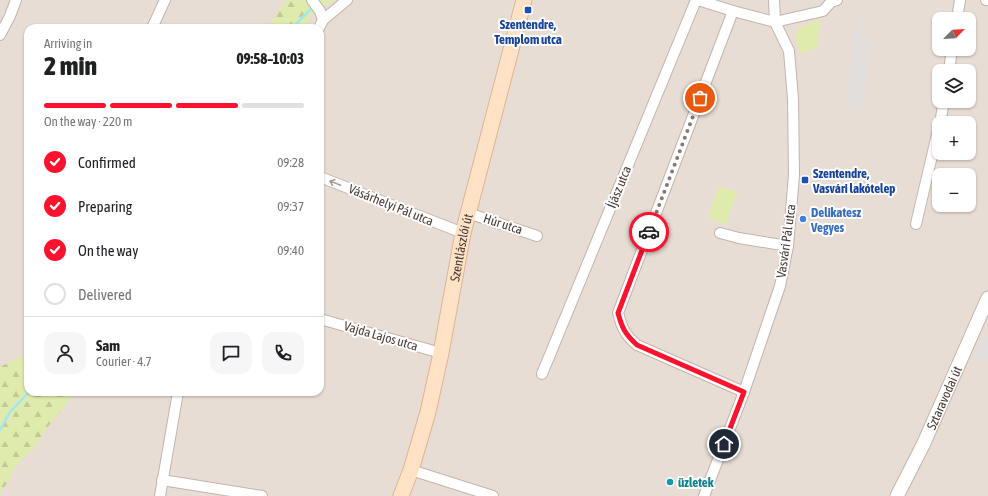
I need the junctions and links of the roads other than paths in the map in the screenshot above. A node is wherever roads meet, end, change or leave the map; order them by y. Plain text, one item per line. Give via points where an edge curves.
1 (16, 0) edge
2 (165, 0) edge
3 (312, 0) edge
4 (347, 0) edge
5 (524, 0) edge
6 (697, 0) edge
7 (774, 0) edge
8 (837, 0) edge
9 (960, 0) edge
10 (733, 11) junction
11 (958, 12) edge
12 (321, 20) edge
13 (775, 22) junction
14 (154, 24) edge
15 (0, 35) edge
16 (932, 154) edge
17 (324, 179) edge
18 (468, 213) junction
19 (916, 224) dead end
20 (463, 233) junction
21 (720, 233) dead end
22 (537, 236) dead end
23 (788, 246) junction
24 (988, 298) edge
25 (324, 319) edge
26 (441, 353) junction
27 (542, 374) dead end
28 (744, 392) junction
29 (177, 396) edge
30 (411, 470) junction
31 (162, 480) junction
32 (160, 496) edge
33 (262, 496) edge
34 (401, 496) edge
35 (493, 496) edge
36 (704, 496) edge
37 (897, 496) edge

1 - 15 street
2 - 14 street
3 - 12 street
4 - 12 street
5 - 18 main road, Szentlászlói út
6 - 10 street
6 - 27 street, Íjász utca
7 - 13 street, Vasvári Pál utca
8 - 13 street via 831,2 823,11
9 - 11 street
10 - 13 street
10 - 28 street via 618,313 621,326 637,345
13 - 23 street, Vasvári Pál utca via 789,51 794,99 794,175
16 - 19 street
20 -> 17 street, Vásárhelyi Pál utca
18 - 20 main road, Szentlászlói út
18 - 22 street, Húr utca
20 - 26 main road, Szentlászlói út
21 - 23 street
23 - 28 street, Vasvári Pál utca via 780,286
24 - 37 street, Sztaravodai út via 924,445
25 - 26 street, Vajda Lajos utca
26 - 30 main road, Szentlászlói út via 428,412
28 - 36 street, Vasvári Pál utca
29 - 31 street
30 - 34 main road, Szentlászlói út
30 - 35 street
31 - 32 street
31 - 33 street

